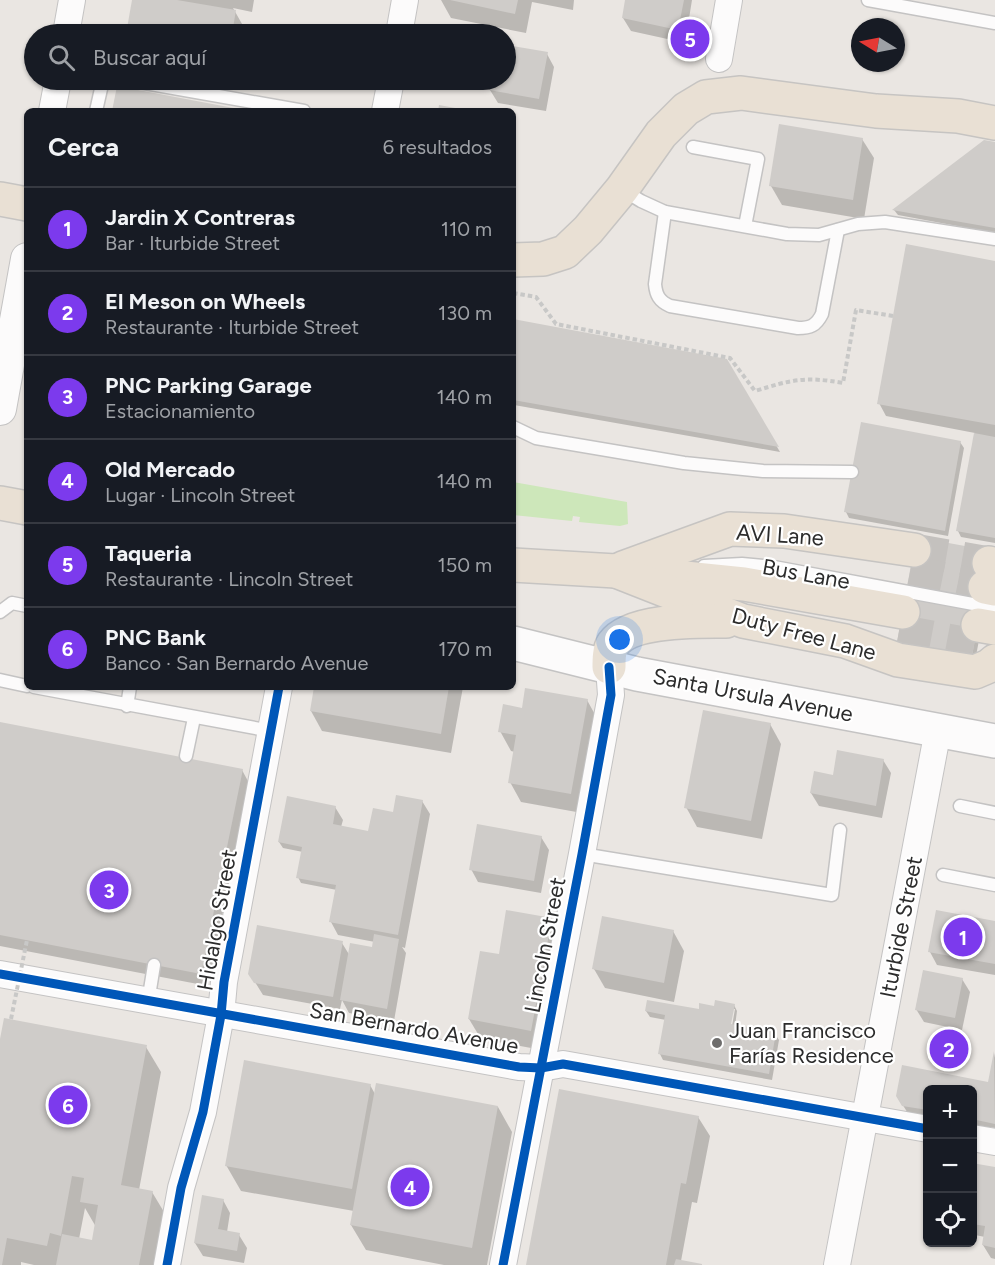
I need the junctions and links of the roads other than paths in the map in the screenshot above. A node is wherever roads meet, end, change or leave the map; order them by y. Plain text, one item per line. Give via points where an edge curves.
1 (72, 0) edge
2 (405, 0) edge
3 (729, 0) edge
4 (868, 0) edge
5 (995, 23) edge
6 (68, 24) edge
7 (401, 24) edge
8 (719, 59) dead end
9 (56, 90) edge
10 (101, 90) edge
11 (160, 90) edge
12 (389, 90) edge
13 (260, 107) edge
14 (53, 108) edge
15 (97, 108) edge
16 (386, 108) edge
17 (995, 123) edge
18 (693, 147) dead end
19 (622, 189) junction
20 (0, 199) edge
21 (24, 203) edge
22 (665, 212) junction
23 (746, 226) junction
24 (838, 230) junction
25 (995, 239) edge
26 (516, 260) edge
27 (24, 276) edge
28 (0, 409) edge
29 (516, 428) edge
30 (852, 472) dead end
31 (0, 503) edge
32 (24, 507) edge
33 (912, 561) tunnel mouth
34 (516, 565) edge
35 (616, 571) junction
36 (24, 605) edge
37 (0, 612) edge
38 (990, 612) edge
39 (742, 621) junction
40 (901, 622) tunnel mouth
41 (516, 644) edge
42 (609, 667) junction
43 (0, 680) edge
44 (24, 685) edge
45 (50, 690) edge
46 (130, 690) edge
47 (278, 690) edge
48 (127, 705) junction
49 (194, 718) junction
50 (938, 730) junction
51 (271, 731) junction
52 (995, 741) edge
53 (186, 756) dead end
54 (960, 806) dead end
55 (995, 813) edge
56 (840, 830) dead end
57 (582, 854) junction
58 (944, 875) dead end
59 (995, 885) edge
60 (154, 964) dead end
61 (0, 974) edge
62 (148, 1002) junction
63 (221, 1015) junction
64 (541, 1068) junction
65 (865, 1117) junction
66 (923, 1128) edge
67 (977, 1139) edge
68 (995, 1142) edge
69 (167, 1265) edge
70 (503, 1265) edge
71 (837, 1265) edge

1 - 6 street
2 - 7 street
3 - 8 street
4 - 5 lane
9 - 14 street
10 - 15 lane
11 - 13 lane
12 - 16 street
17 - 19 highway via 741,93 706,97 686,109 661,134
18 - 23 lane via 758,159
19 - 22 lane
19 - 26 highway via 565,252 543,259
20 - 21 highway
22 - 23 lane
22 - 24 lane via 655,284 661,302 798,328 810,328 822,314
23 - 24 lane via 787,234 819,235
24 - 25 lane via 885,222
27 - 28 street
29 - 30 lane via 536,438 684,463 763,471
31 - 32 highway
33 - 35 highway, AVI Lane via 784,531 730,530
34 - 35 highway
35 - 38 lane, Bus Lane via 742,564 774,567
35 - 39 highway, Duty Free Lane
35 - 40 highway via 744,584
36 - 37 lane via 12,603
38 - 39 highway, Duty Free Lane via 989,666 975,672 906,662 845,641
39 - 42 highway via 687,621 636,629 619,637 611,647
41 - 42 main road, Santa Ursula Avenue
42 - 50 main road, Santa Ursula Avenue
42 - 57 street, Lincoln Street via 611,695
43 - 44 lane
45 - 48 lane
46 - 48 lane
47 - 51 street, Hidalgo Street
48 - 49 lane
49 - 51 lane
49 - 53 lane
50 - 52 main road, Santa Ursula Avenue
50 - 65 street, Iturbide Street
51 - 63 street, Hidalgo Street
54 - 55 lane
56 - 57 lane via 832,895
57 - 64 street, Lincoln Street
58 - 59 lane
60 - 62 lane
61 - 62 street, San Bernardo Avenue
62 - 63 street, San Bernardo Avenue
63 - 64 street, San Bernardo Avenue
63 - 69 street, Hidalgo Street
64 - 65 street, San Bernardo Avenue via 563,1064
64 - 70 street, Lincoln Street
65 - 66 street, San Bernardo Avenue
65 - 71 street, Iturbide Street
67 - 68 street

